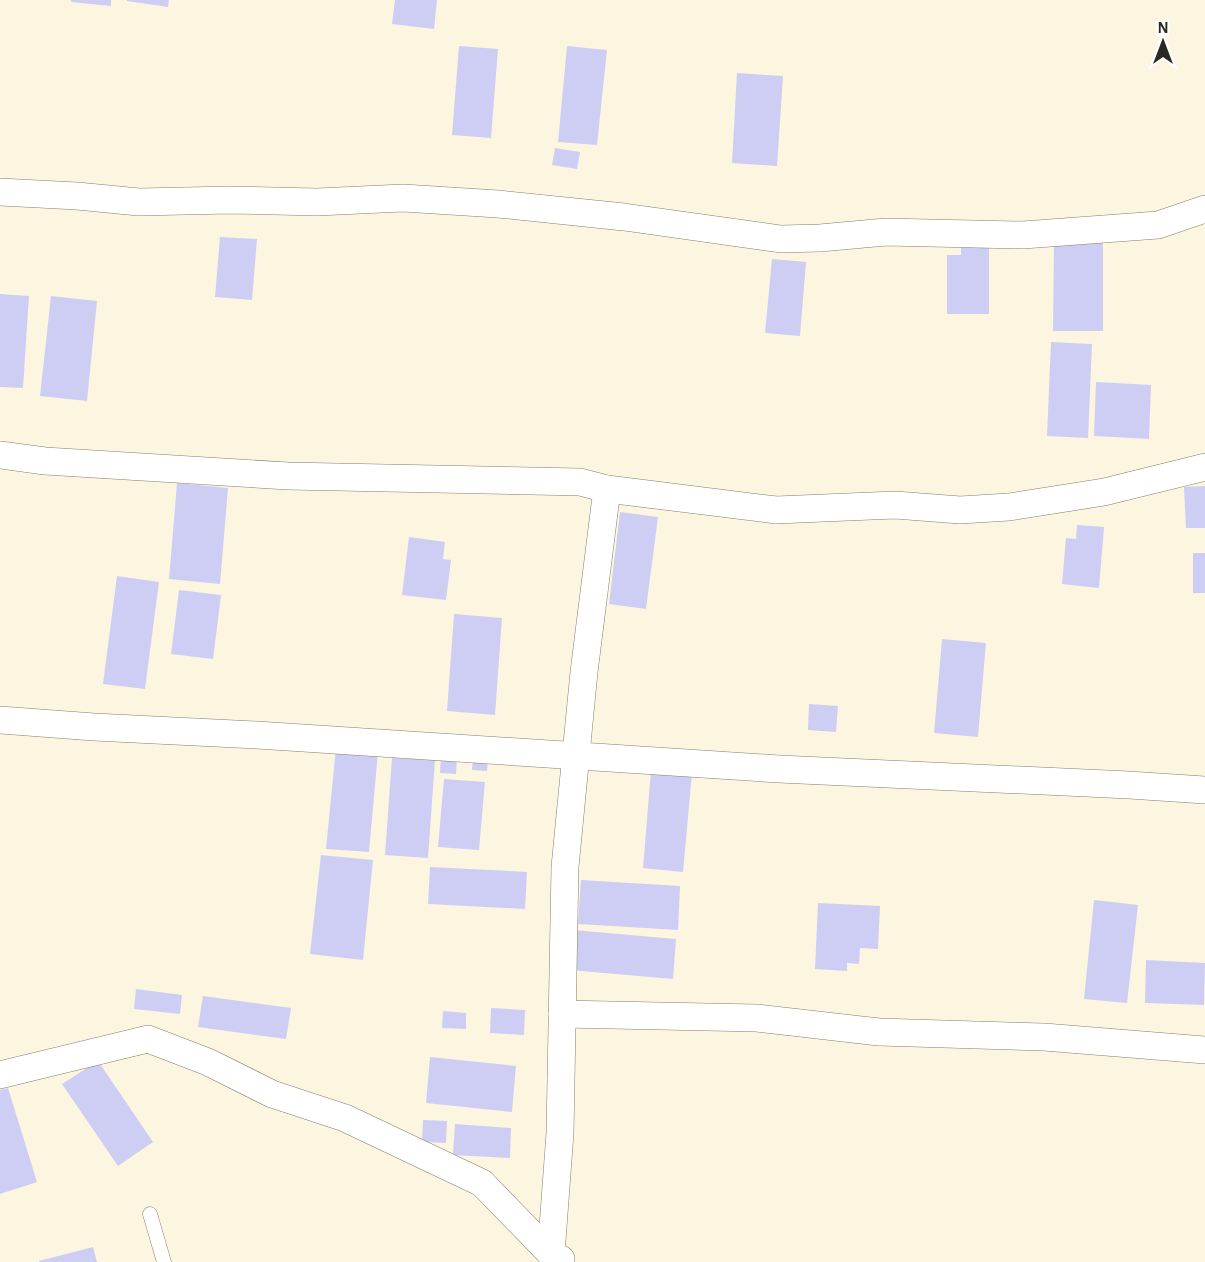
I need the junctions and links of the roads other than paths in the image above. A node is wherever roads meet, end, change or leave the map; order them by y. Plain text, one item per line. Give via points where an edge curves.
1 (0, 192) edge
2 (1205, 209) edge
3 (0, 455) edge
4 (1205, 467) edge
5 (607, 489) junction
6 (0, 720) edge
7 (576, 756) junction
8 (1205, 790) edge
9 (562, 1014) junction
10 (1205, 1050) edge
11 (0, 1075) edge
12 (150, 1214) dead end
13 (559, 1258) edge
14 (164, 1262) edge

1 - 2 street via 139,202 403,198 624,217 782,239 886,232 1023,235 1158,225
3 - 5 street via 288,476 580,482
4 - 5 street via 1104,492 1009,507 960,510 895,505 776,510
5 - 7 street
6 - 7 street
7 - 8 street
7 - 9 street via 565,867
9 - 10 street via 757,1018 879,1032 1044,1037
9 - 13 street
11 - 13 street via 148,1039 208,1062 272,1094 345,1118 482,1183
12 - 14 lane

